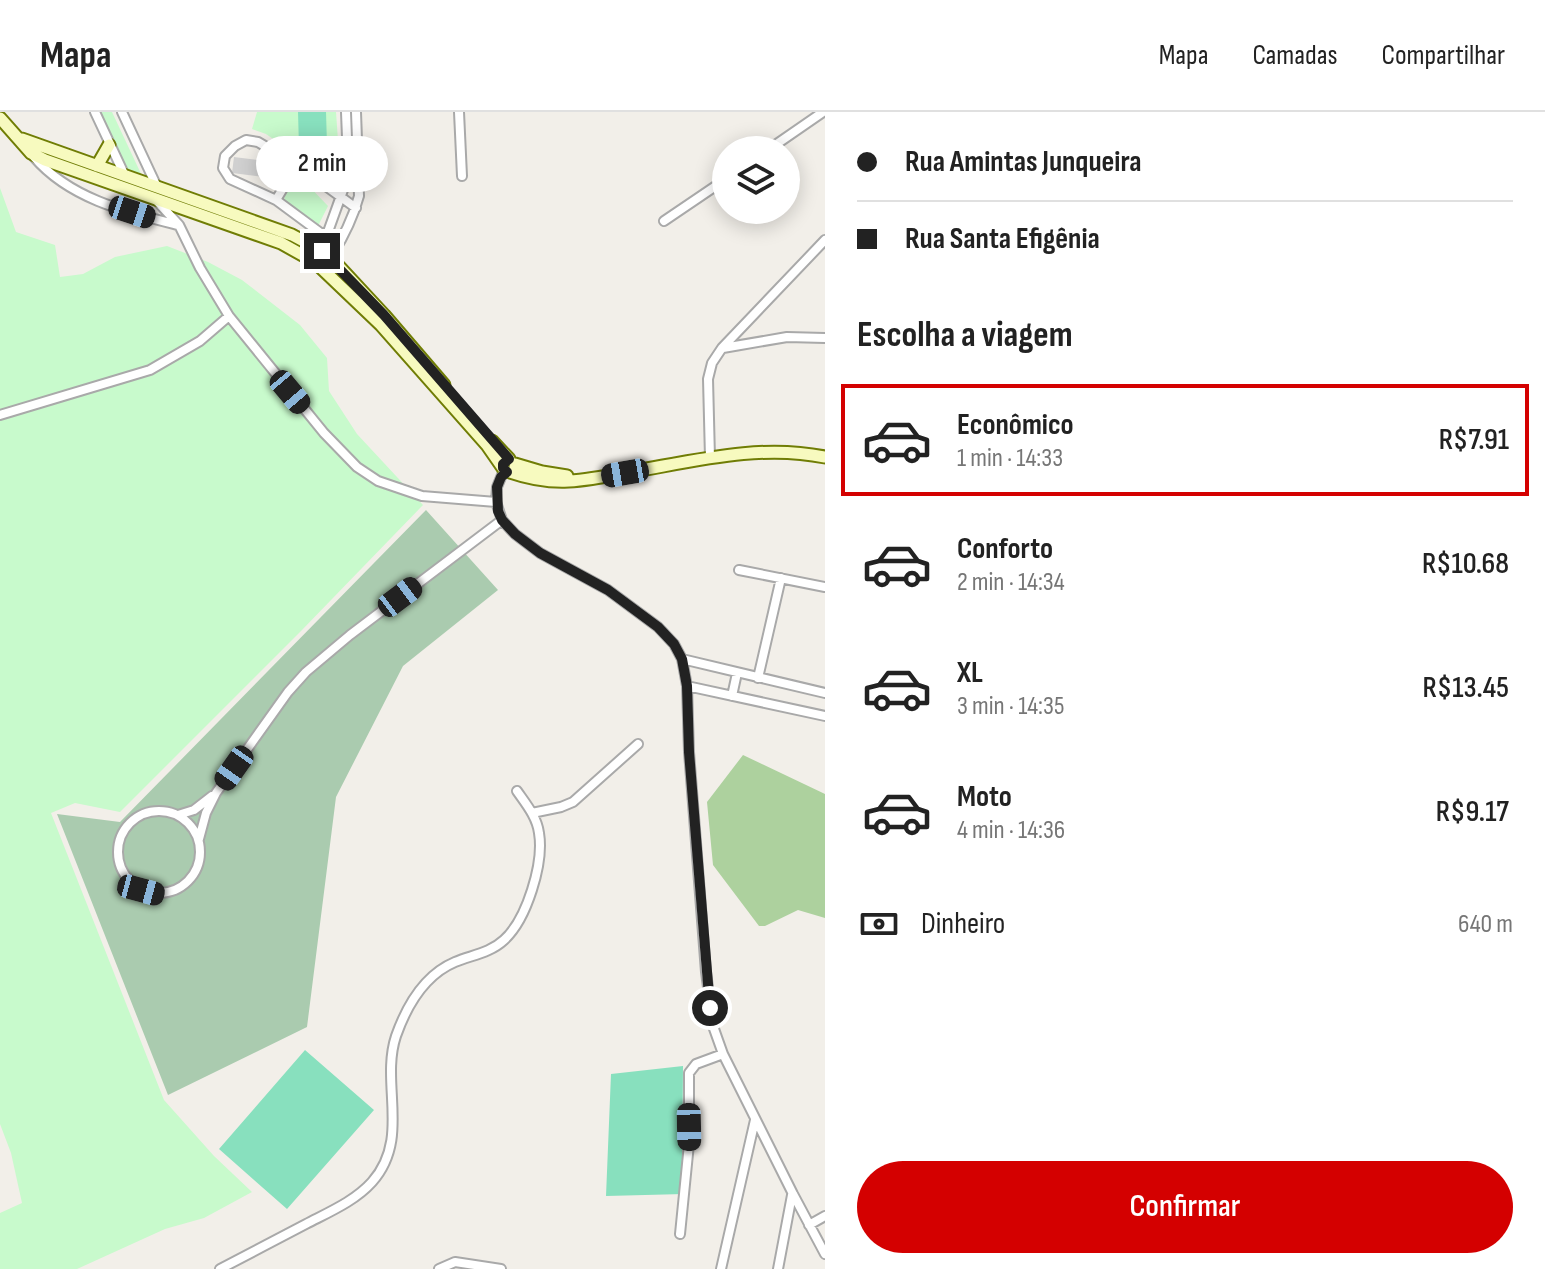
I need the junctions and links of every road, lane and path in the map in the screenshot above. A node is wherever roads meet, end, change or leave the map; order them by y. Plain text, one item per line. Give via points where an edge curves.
1 (95, 112) edge
2 (122, 112) edge
3 (346, 112) edge
4 (356, 112) edge
5 (459, 112) edge
6 (823, 112) edge
7 (0, 118) edge
8 (788, 136) edge
9 (17, 138) junction
10 (109, 145) junction
11 (31, 153) junction
12 (297, 165) junction
13 (97, 166) junction
14 (462, 176) dead end
15 (125, 177) junction
16 (712, 188) edge
17 (132, 191) junction
18 (156, 193) junction
19 (341, 198) junction
20 (276, 200) junction
21 (356, 208) junction
22 (664, 221) dead end
23 (179, 225) junction
24 (326, 237) junction
25 (825, 240) edge
26 (326, 254) junction
27 (319, 266) junction
28 (229, 316) junction
29 (825, 338) edge
30 (722, 348) junction
31 (0, 415) edge
32 (825, 457) edge
33 (710, 458) junction
34 (507, 469) junction
35 (496, 502) junction
36 (502, 520) junction
37 (739, 570) dead end
38 (781, 578) junction
39 (825, 587) edge
40 (682, 659) junction
41 (737, 673) junction
42 (758, 678) junction
43 (687, 686) junction
44 (825, 693) edge
45 (732, 696) junction
46 (825, 716) edge
47 (638, 744) dead end
48 (517, 791) dead end
49 (216, 793) junction
50 (532, 813) junction
51 (178, 815) junction
52 (199, 839) junction
53 (723, 1054) junction
54 (756, 1119) junction
55 (793, 1194) junction
56 (825, 1216) edge
57 (809, 1225) junction
58 (680, 1234) dead end
59 (825, 1254) edge
60 (220, 1269) edge
61 (439, 1269) edge
62 (501, 1269) edge
63 (721, 1269) edge
64 (778, 1269) edge

1 - 10 street
2 - 18 street
3 - 19 street via 348,164
4 - 21 street
5 - 14 street
6 - 8 street
7 - 9 main road
9 - 11 main road
9 - 13 main road
10 - 13 main road
10 - 15 street
11 - 17 main road
11 - 23 street via 71,188 117,208
12 - 19 street
12 - 20 street
12 - 20 street via 246,140 225,156 223,168 230,179
13 - 15 main road
15 - 17 street
15 - 18 main road
16 - 22 street
17 - 18 main road
18 - 23 street
18 - 26 main road via 292,235
18 - 27 main road via 281,243
19 - 21 street
19 - 24 street
20 - 24 street
21 - 26 street
23 - 28 street
24 - 26 street
25 - 30 street
26 - 27 street
26 - 34 main road via 384,315
27 - 34 main road via 381,325
28 - 31 street via 200,341 150,370
28 - 35 street via 324,433 369,476 422,496
29 - 30 street via 787,337
30 - 33 street via 708,379
32 - 33 main road via 774,451
33 - 34 main road via 596,478
34 - 35 street
35 - 36 street
36 - 40 street via 540,553 608,590 658,627
36 - 49 street via 306,672
37 - 38 street
38 - 39 street
38 - 42 street
40 - 41 street
40 - 43 street
41 - 42 street
41 - 45 street
42 - 44 street
43 - 45 street
43 - 53 street via 706,972 713,1026
45 - 46 street
47 - 50 street via 573,802
48 - 50 street
49 - 51 street
49 - 52 street
50 - 60 street via 539,831 538,860 518,924 491,950 437,972 410,1003 391,1057 392,1138 375,1178 340,1206
51 - 52 street
51 - 52 street via 146,813 132,821 117,850 128,880 157,894 187,884 197,871
53 - 54 street
53 - 58 street via 696,1064 689,1073
54 - 55 street
54 - 63 street
55 - 57 street
55 - 64 street
56 - 57 street
57 - 59 street
61 - 62 street via 464,1262

